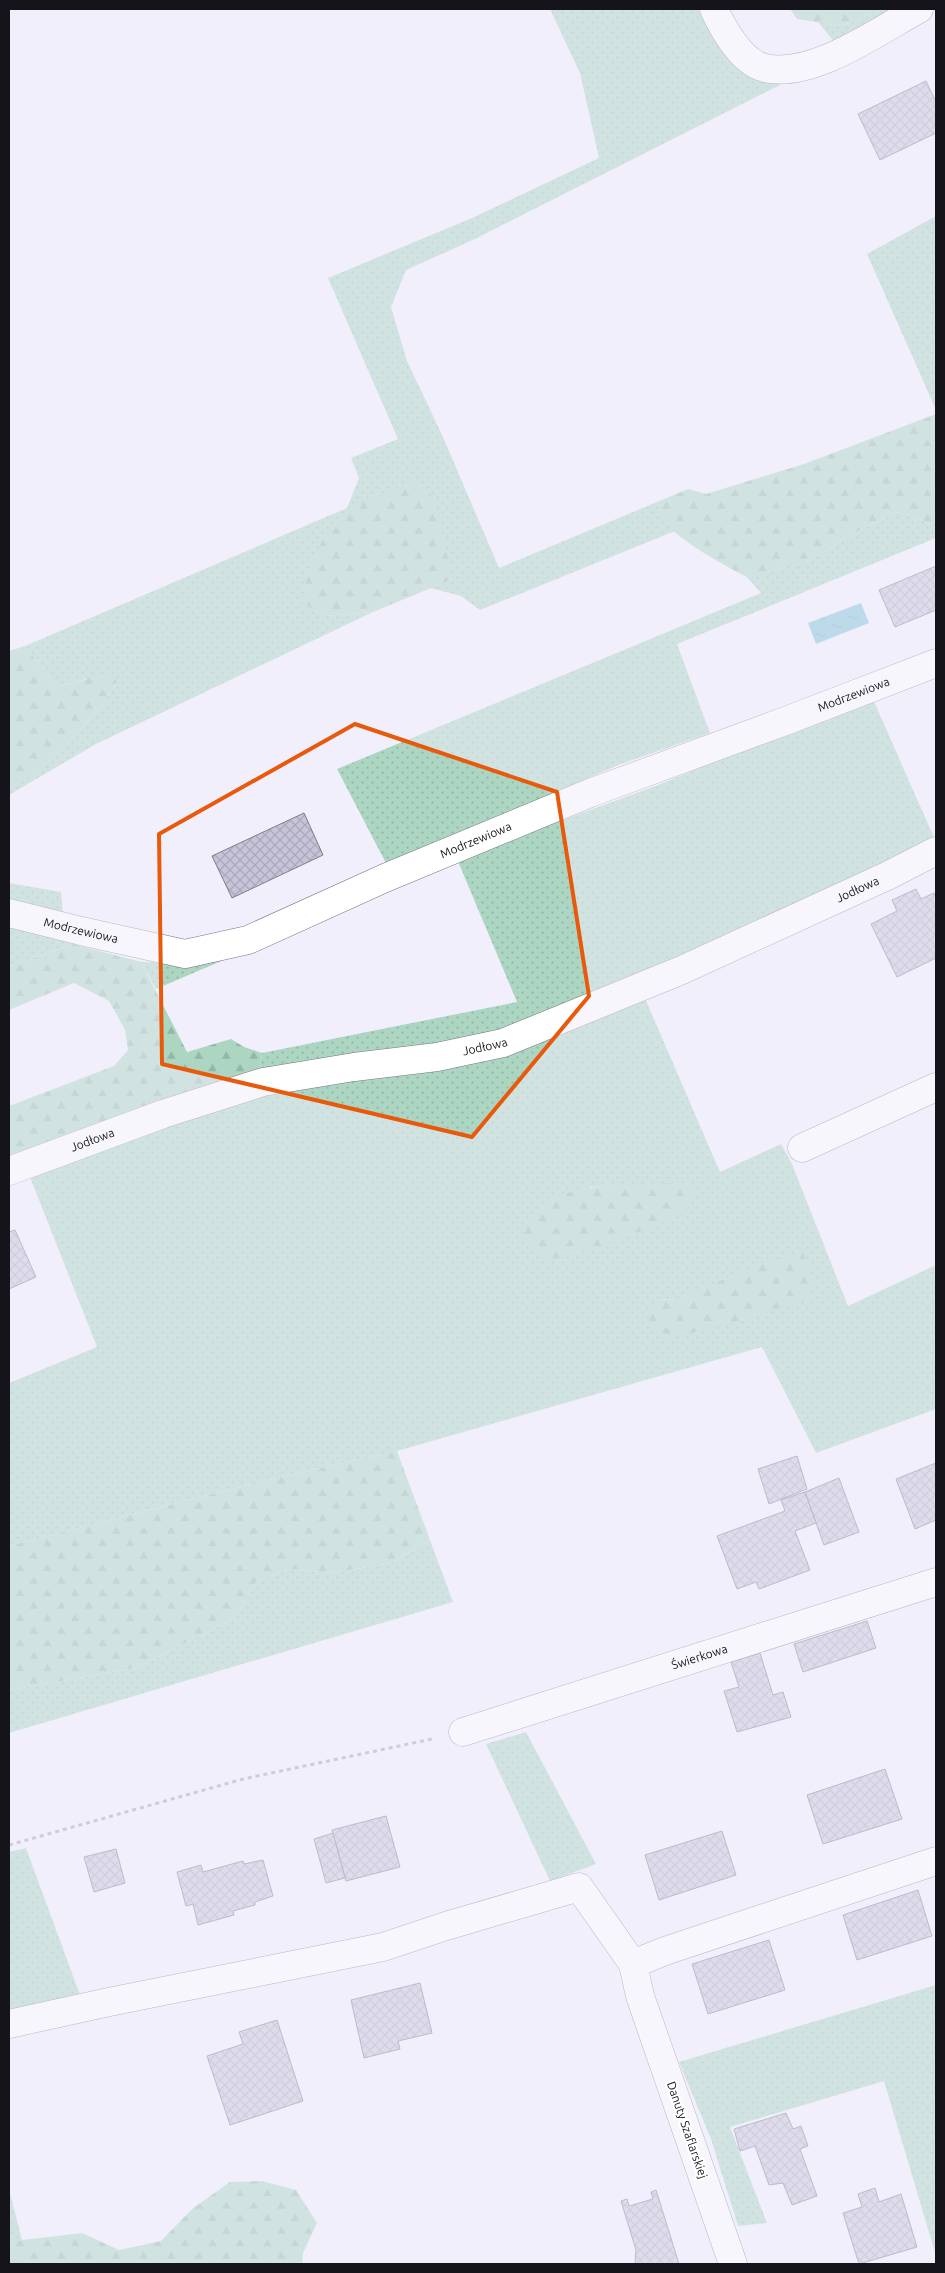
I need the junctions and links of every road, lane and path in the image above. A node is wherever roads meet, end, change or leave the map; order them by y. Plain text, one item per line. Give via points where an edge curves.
1 (714, 9) edge
2 (919, 9) edge
3 (936, 663) edge
4 (936, 851) edge
5 (9, 912) edge
6 (936, 1087) edge
7 (802, 1148) dead end
8 (9, 1171) edge
9 (936, 1582) edge
10 (463, 1732) joint
11 (9, 1845) edge
12 (936, 1861) edge
13 (633, 1964) junction
14 (9, 2024) edge
15 (733, 2264) edge

1 - 2 street via 738,50 763,68 790,71 828,59
3 - 5 street, Modrzewiowa via 590,793 385,878 248,940 184,954
4 - 8 street, Jodłowa via 682,970 503,1042 437,1057 263,1082 163,1114
6 - 7 street
9 - 10 street, Świerkowa
10 - 11 path via 243,1780
12 - 13 street
13 - 14 street via 579,1887 383,1947
13 - 15 street, Danuty Szaflarskiej via 640,1996

